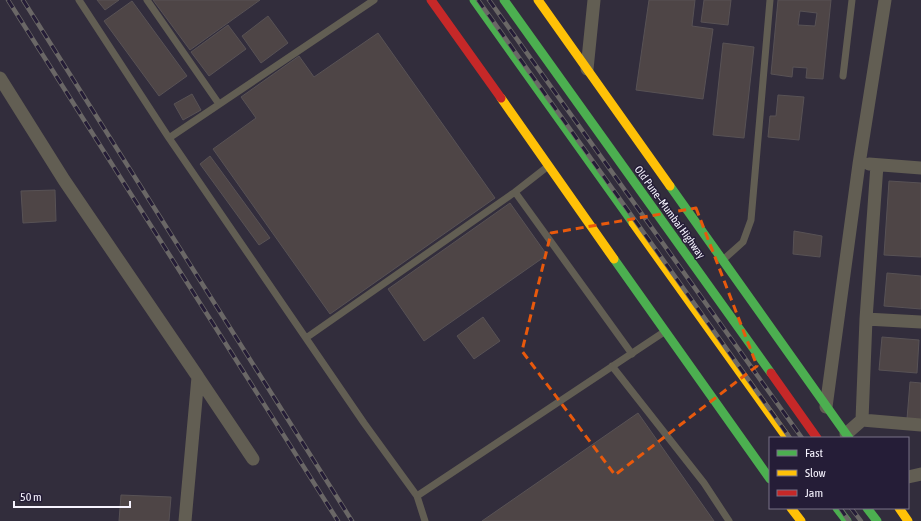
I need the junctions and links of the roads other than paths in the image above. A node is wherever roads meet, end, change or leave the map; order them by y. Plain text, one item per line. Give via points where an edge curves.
1 (79, 0) edge
2 (147, 0) edge
3 (374, 0) edge
4 (432, 0) edge
5 (474, 0) edge
6 (504, 0) edge
7 (538, 0) edge
8 (594, 0) edge
9 (770, 0) edge
10 (852, 0) edge
11 (885, 0) edge
12 (587, 69) junction
13 (843, 76) dead end
14 (0, 78) edge
15 (219, 104) junction
16 (168, 138) junction
17 (859, 164) junction
18 (876, 165) junction
19 (549, 166) junction
20 (921, 168) edge
21 (515, 192) junction
22 (722, 260) junction
23 (866, 320) junction
24 (921, 322) edge
25 (665, 331) junction
26 (306, 338) junction
27 (632, 354) junction
28 (612, 366) junction
29 (198, 377) junction
30 (826, 407) junction
31 (862, 420) junction
32 (921, 425) edge
33 (847, 436) edge
34 (786, 437) edge
35 (816, 437) edge
36 (253, 459) dead end
37 (921, 474) edge
38 (909, 477) edge
39 (769, 478) edge
40 (417, 496) junction
41 (838, 509) edge
42 (868, 509) edge
43 (900, 509) edge
44 (185, 521) edge
45 (425, 521) edge
46 (729, 521) edge
47 (847, 521) edge
48 (877, 521) edge
49 (908, 521) edge

1 - 16 lane
2 - 15 lane
3 - 15 lane
4 - 19 main road
5 - 34 main road
6 - 35 main road, Old Pune–Mumbai Highway
7 - 12 main road
8 - 12 street
9 - 22 lane via 751,220 743,242
10 - 13 lane
11 - 17 street
12 - 22 main road
14 - 29 street via 64,180
15 - 16 lane
16 - 26 lane
17 - 18 street
17 - 30 street
18 - 20 street
18 - 23 street
19 - 21 lane
19 - 25 main road
21 - 26 lane
21 - 27 lane
22 - 30 main road
23 - 24 street
23 - 31 street
25 - 27 lane
25 - 39 main road
26 - 40 lane
27 - 28 lane
28 - 40 lane
28 - 46 lane via 704,483
29 - 36 street
29 - 44 street
30 - 33 main road
31 - 32 street
31 - 33 street
37 - 38 street
40 - 45 lane
41 - 47 main road
42 - 48 main road
43 - 49 main road

